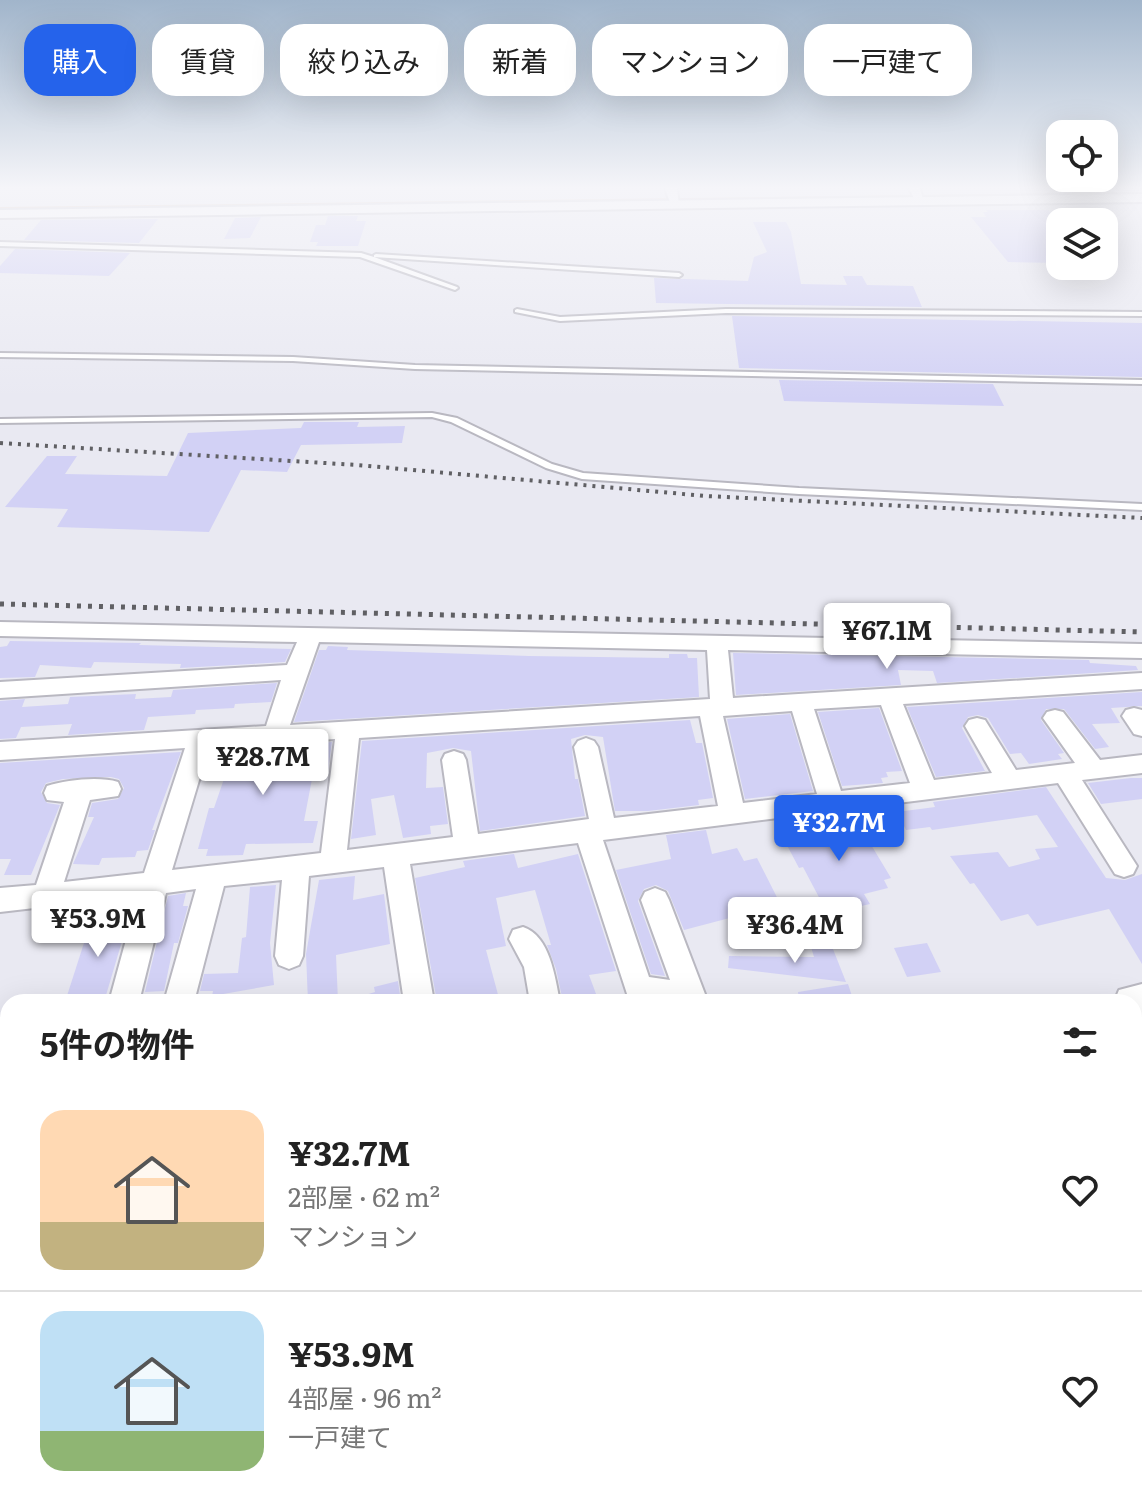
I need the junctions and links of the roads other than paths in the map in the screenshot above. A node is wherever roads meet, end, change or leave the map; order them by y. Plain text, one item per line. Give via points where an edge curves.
1 (370, 258) edge
2 (414, 258) edge
3 (679, 275) dead end
4 (455, 288) dead end
5 (517, 311) dead end
6 (1142, 314) edge
7 (0, 355) edge
8 (1142, 382) edge
9 (0, 421) edge
10 (1142, 507) edge
11 (0, 629) edge
12 (312, 633) junction
13 (717, 642) junction
14 (1098, 649) junction
15 (1142, 651) edge
16 (295, 672) junction
17 (1142, 681) edge
18 (1115, 683) junction
19 (0, 690) edge
20 (889, 697) junction
21 (801, 703) junction
22 (716, 708) junction
23 (1055, 718) dead end
24 (977, 726) dead end
25 (348, 732) junction
26 (275, 735) junction
27 (199, 741) junction
28 (586, 747) dead end
29 (0, 751) edge
30 (454, 760) dead end
31 (1142, 764) edge
32 (1093, 769) junction
33 (1064, 772) junction
34 (1008, 778) junction
35 (109, 789) dead end
36 (925, 789) junction
37 (832, 801) junction
38 (732, 811) junction
39 (595, 828) junction
40 (467, 846) junction
41 (395, 855) junction
42 (333, 862) junction
43 (1124, 866) dead end
44 (296, 867) junction
45 (213, 876) junction
46 (155, 881) junction
47 (46, 894) junction
48 (0, 900) edge
49 (655, 900) dead end
50 (523, 939) dead end
51 (289, 956) dead end
52 (126, 994) edge
53 (181, 994) edge
54 (418, 994) edge
55 (543, 994) edge
56 (667, 994) edge
57 (690, 994) edge

1 - 4 lane
2 - 3 lane
5 - 6 lane via 560,319 726,311
7 - 8 lane
9 - 10 lane via 432,415 582,476
11 - 12 street
12 - 13 street
12 - 16 street
13 - 14 street
13 - 22 street
14 - 15 street
14 - 18 street
16 - 19 street
16 - 26 street
17 - 18 street
18 - 20 street
20 - 21 street
20 - 36 street
21 - 22 street
21 - 37 street
22 - 25 street
22 - 38 street
23 - 32 street
24 - 34 street
25 - 26 street
25 - 42 street
26 - 27 street
27 - 29 street
27 - 46 street
28 - 39 street
30 - 40 street
31 - 32 street
32 - 33 street
33 - 34 street
33 - 43 street
34 - 36 street
35 - 47 street via 68,792
36 - 37 street
37 - 38 street
38 - 39 street
39 - 40 street
39 - 56 street via 638,988
40 - 41 street
41 - 42 street
41 - 54 street
42 - 44 street
44 - 45 street
44 - 51 street
45 - 46 street
45 - 53 street
46 - 47 street
46 - 52 street
47 - 48 street
49 - 57 street
50 - 55 street via 538,965

